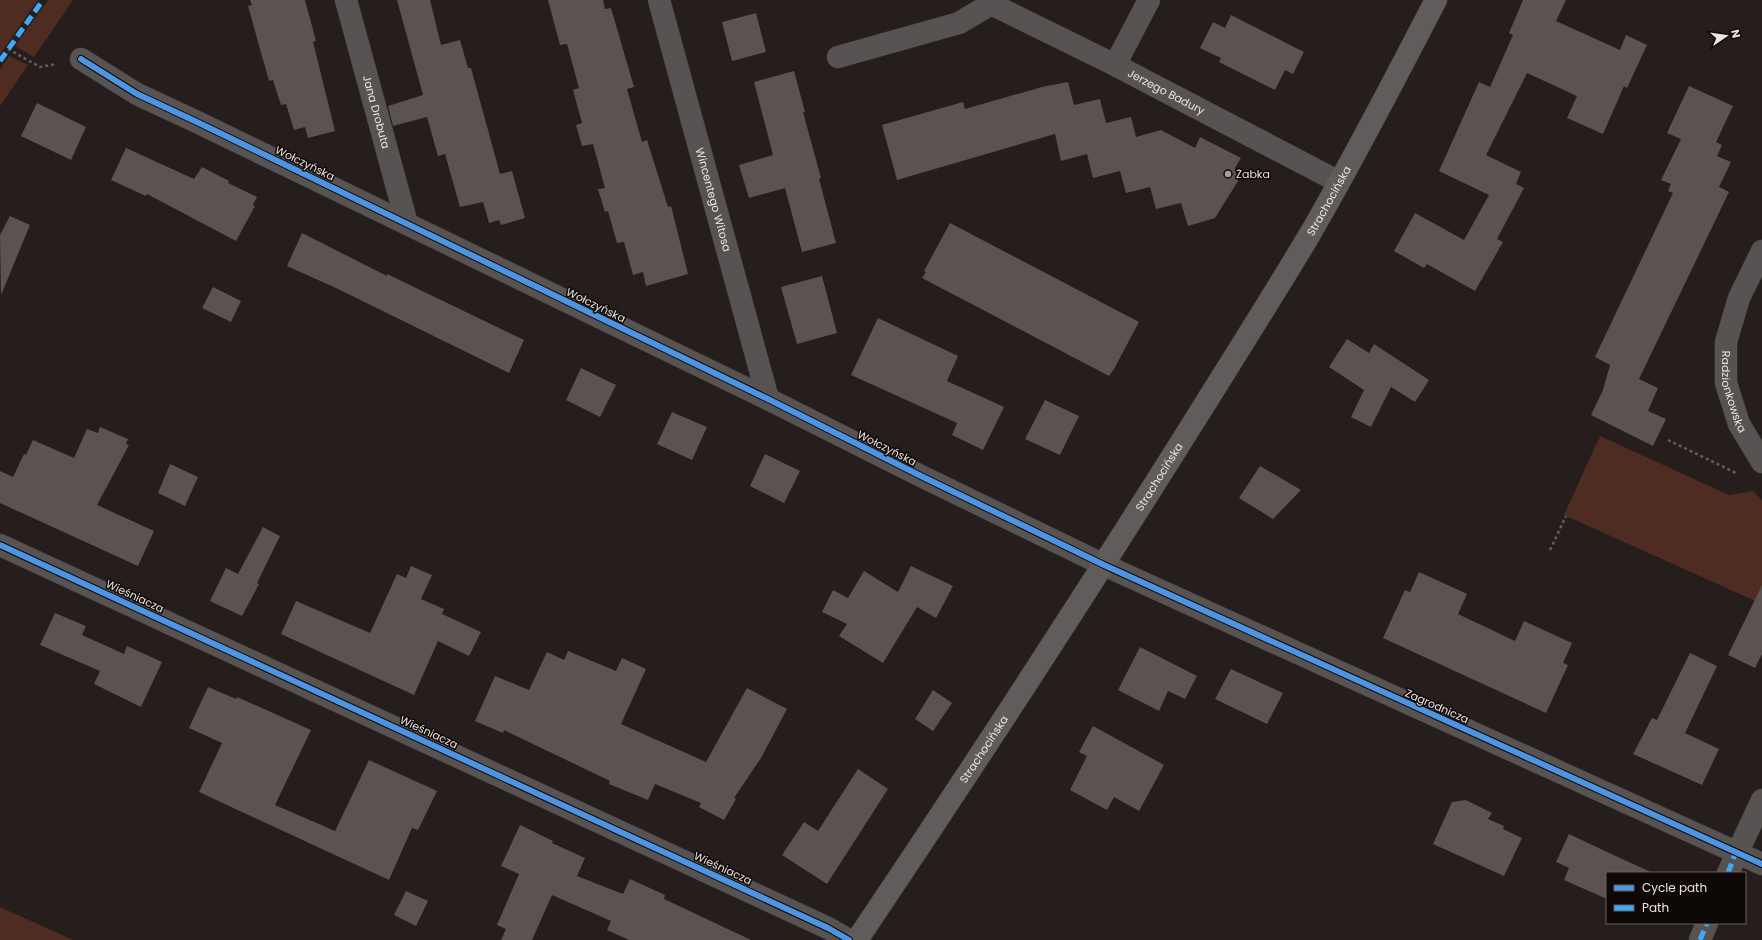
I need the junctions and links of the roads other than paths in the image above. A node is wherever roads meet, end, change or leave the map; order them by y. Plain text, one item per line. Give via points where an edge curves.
1 (346, 0) edge
2 (659, 0) edge
3 (1149, 0) edge
4 (1436, 0) edge
5 (990, 2) edge
6 (838, 57) dead end
7 (81, 59) dead end
8 (1115, 65) junction
9 (1339, 182) junction
10 (407, 224) junction
11 (1762, 251) edge
12 (768, 399) junction
13 (1762, 462) edge
14 (0, 545) edge
15 (1104, 565) junction
16 (1762, 800) edge
17 (1736, 852) junction
18 (1762, 864) edge
19 (1728, 872) edge
20 (1707, 924) edge
21 (849, 940) edge
22 (857, 940) edge
23 (1700, 940) edge

1 - 10 street, Jana Drobuta
2 - 12 street, Wincentego Witosa
3 - 8 street
4 - 9 main road, Strachocińska
5 - 6 street, Jerzego Badury via 959,23
5 - 8 street, Jerzego Badury
7 - 10 street, Wołczyńska via 137,94
8 - 9 street, Jerzego Badury
9 - 15 main road, Strachocińska via 1291,265
10 - 12 street, Wołczyńska
11 - 13 street, Radzionkowska via 1739,298 1726,342 1726,383 1739,424
12 - 15 street, Wołczyńska
14 - 21 street, Wieśniacza via 828,928
15 - 17 street, Zagrodnicza
15 - 22 main road, Strachocińska
16 - 17 street
17 - 18 street, Zagrodnicza
17 - 19 street
20 - 23 street

